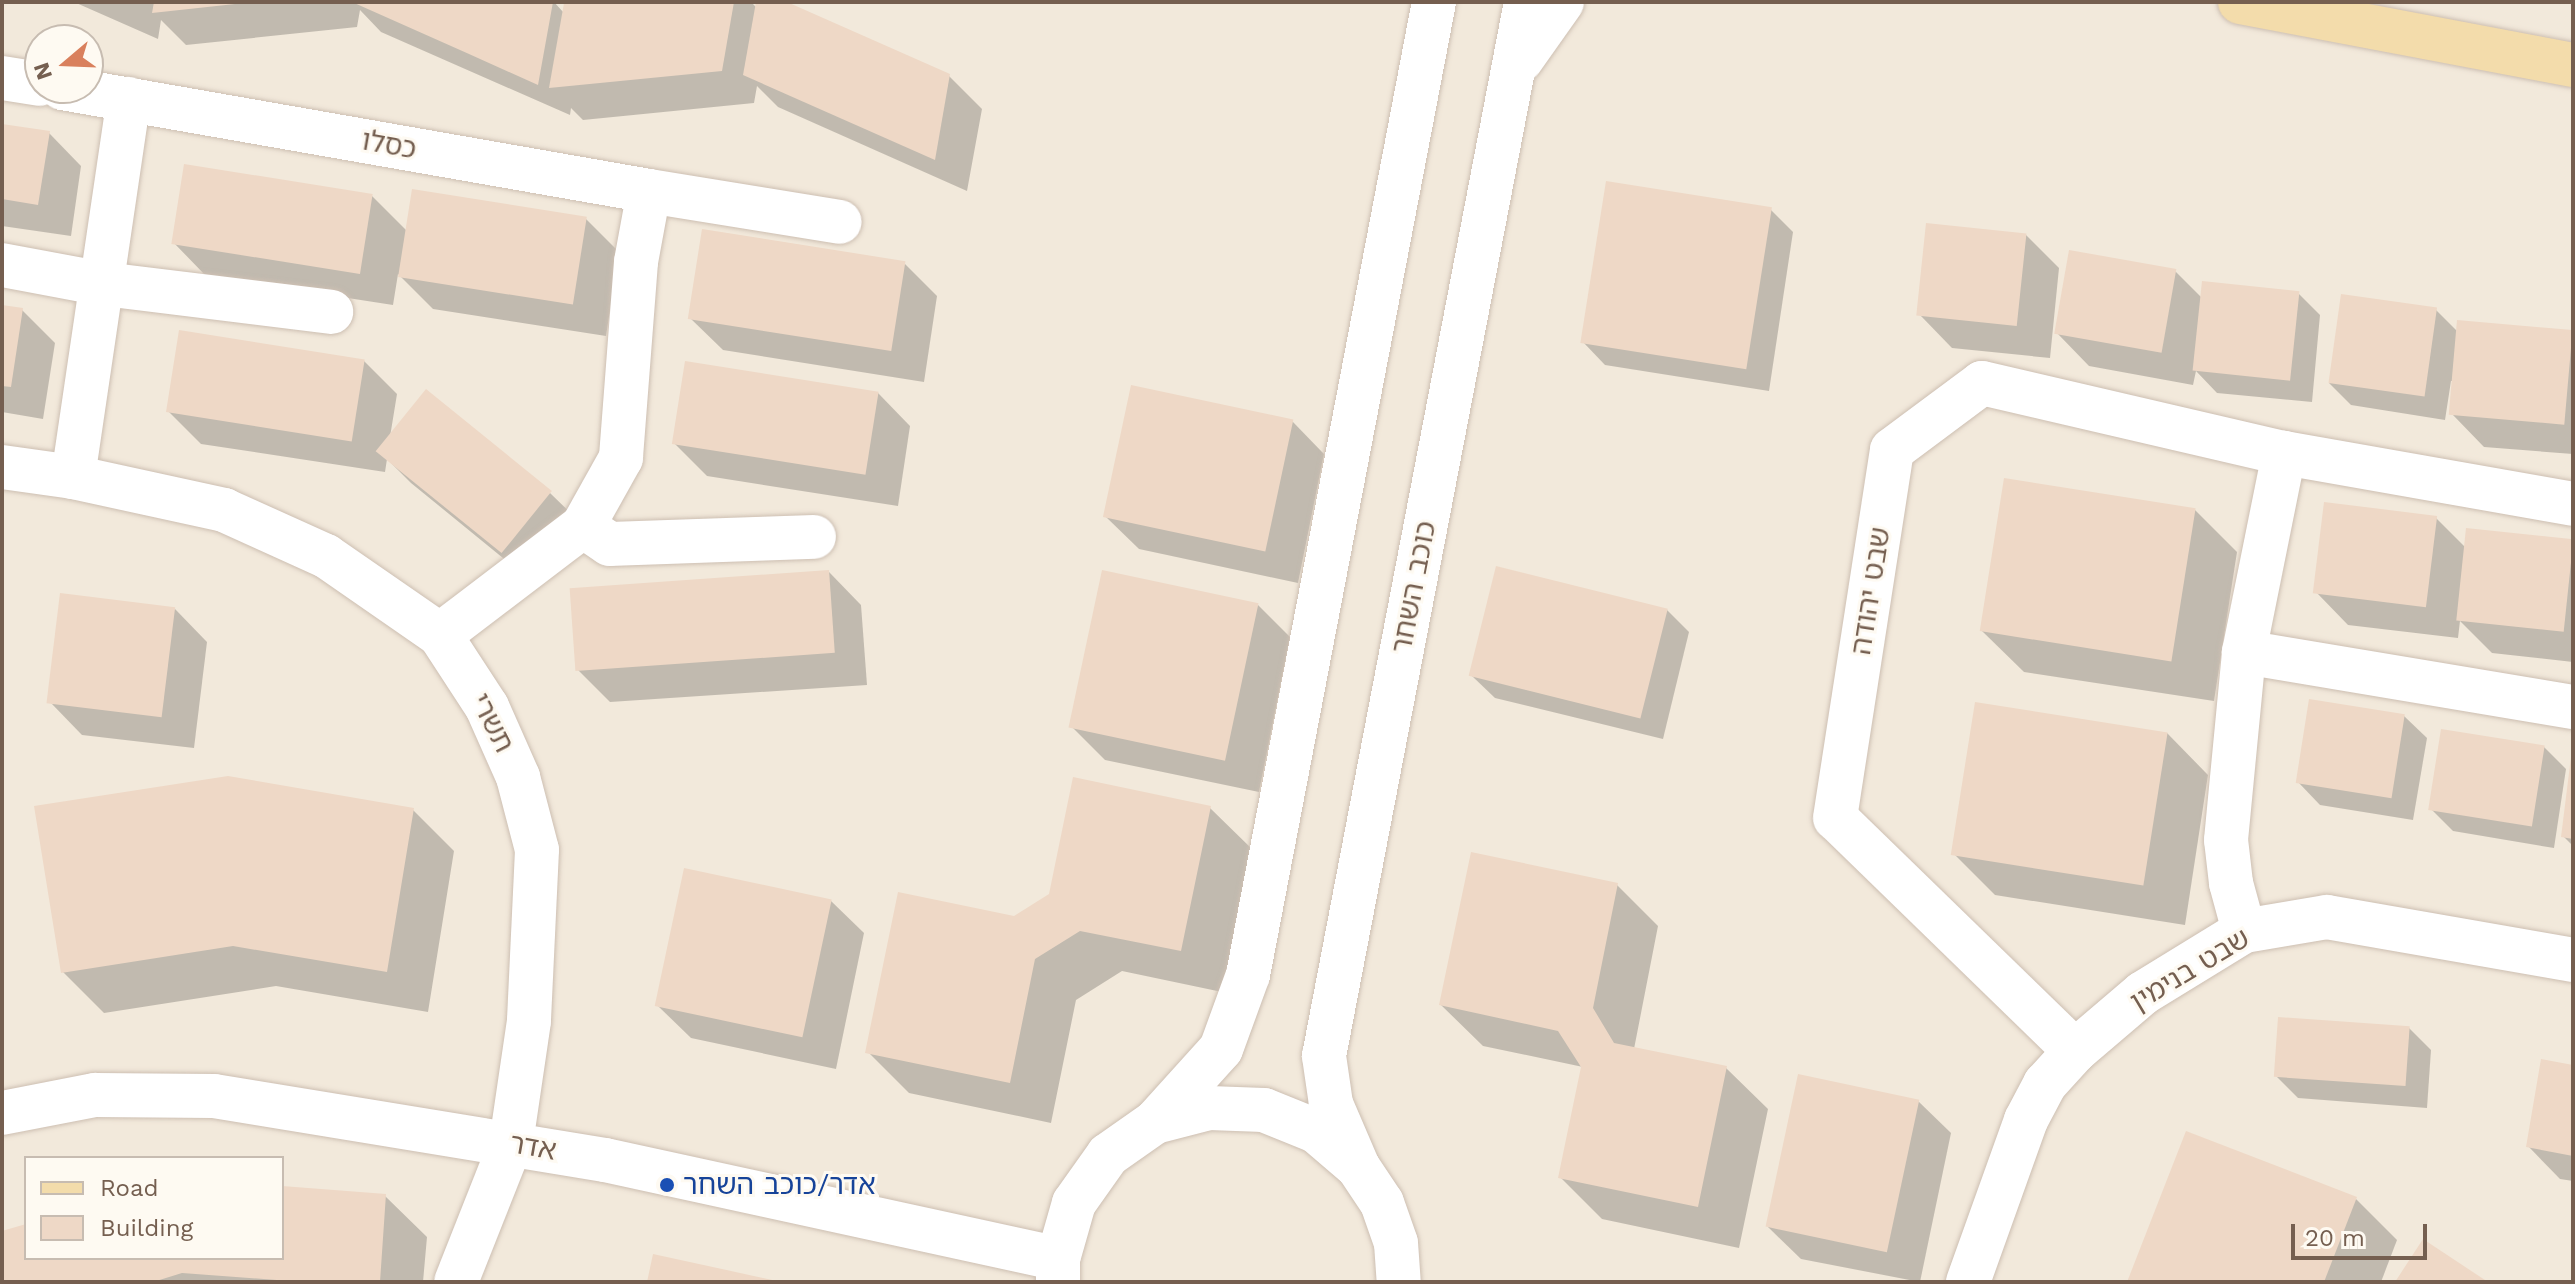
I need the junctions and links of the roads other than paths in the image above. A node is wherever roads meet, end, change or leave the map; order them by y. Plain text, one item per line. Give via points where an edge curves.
1 (1434, 2) edge
2 (1526, 2) edge
3 (1562, 2) edge
4 (2240, 2) edge
5 (2573, 65) edge
6 (1513, 72) junction
7 (2, 78) edge
8 (24, 81) edge
9 (104, 95) edge
10 (129, 99) junction
11 (649, 191) junction
12 (840, 222) dead end
13 (2, 265) edge
14 (104, 284) junction
15 (331, 312) dead end
16 (2284, 453) junction
17 (2, 467) edge
18 (73, 477) junction
19 (2573, 504) edge
20 (583, 526) junction
21 (814, 537) dead end
22 (440, 635) junction
23 (2244, 652) junction
24 (2573, 707) edge
25 (2244, 931) junction
26 (2573, 960) edge
27 (2075, 1051) junction
28 (2, 1113) edge
29 (1155, 1122) junction
30 (511, 1143) junction
31 (1358, 1167) junction
32 (1058, 1271) edge
33 (456, 1282) edge
34 (1399, 1282) edge
35 (1968, 1282) edge

1 - 29 street via 1248,975 1221,1049
2 - 6 street, כוכב השחר
3 - 6 street
4 - 5 main road
6 - 31 street, כוכב השחר via 1324,1056 1331,1104
7 - 8 street
9 - 10 street, כסלו
10 - 11 street, כסלו
10 - 14 street
11 - 12 street, כסלו
11 - 20 street via 636,262 621,458
13 - 14 street
14 - 15 street
14 - 18 street
16 - 19 street, שבט יהודה
16 - 23 street
16 - 27 street, שבט יהודה via 1982,383 1892,450 1835,818
17 - 18 street, תשרי
18 - 22 street, תשרי via 224,510 326,556
20 - 21 street via 610,544
20 - 22 street
22 - 30 street, תשרי via 487,707 518,777 537,850 529,1021
23 - 24 street
23 - 25 street via 2226,840
25 - 26 street, שבט בנימין via 2327,917
25 - 27 street, שבט בנימין via 2143,993
27 - 35 street, שבט בנימין via 2045,1084 2026,1120
28 - 30 street, אדר via 95,1095 214,1096
29 - 31 street via 1209,1108 1264,1110 1316,1131
29 - 32 street via 1108,1155 1074,1203
30 - 32 street, אדר
30 - 33 street, תשרי
31 - 34 street via 1382,1203 1396,1243

